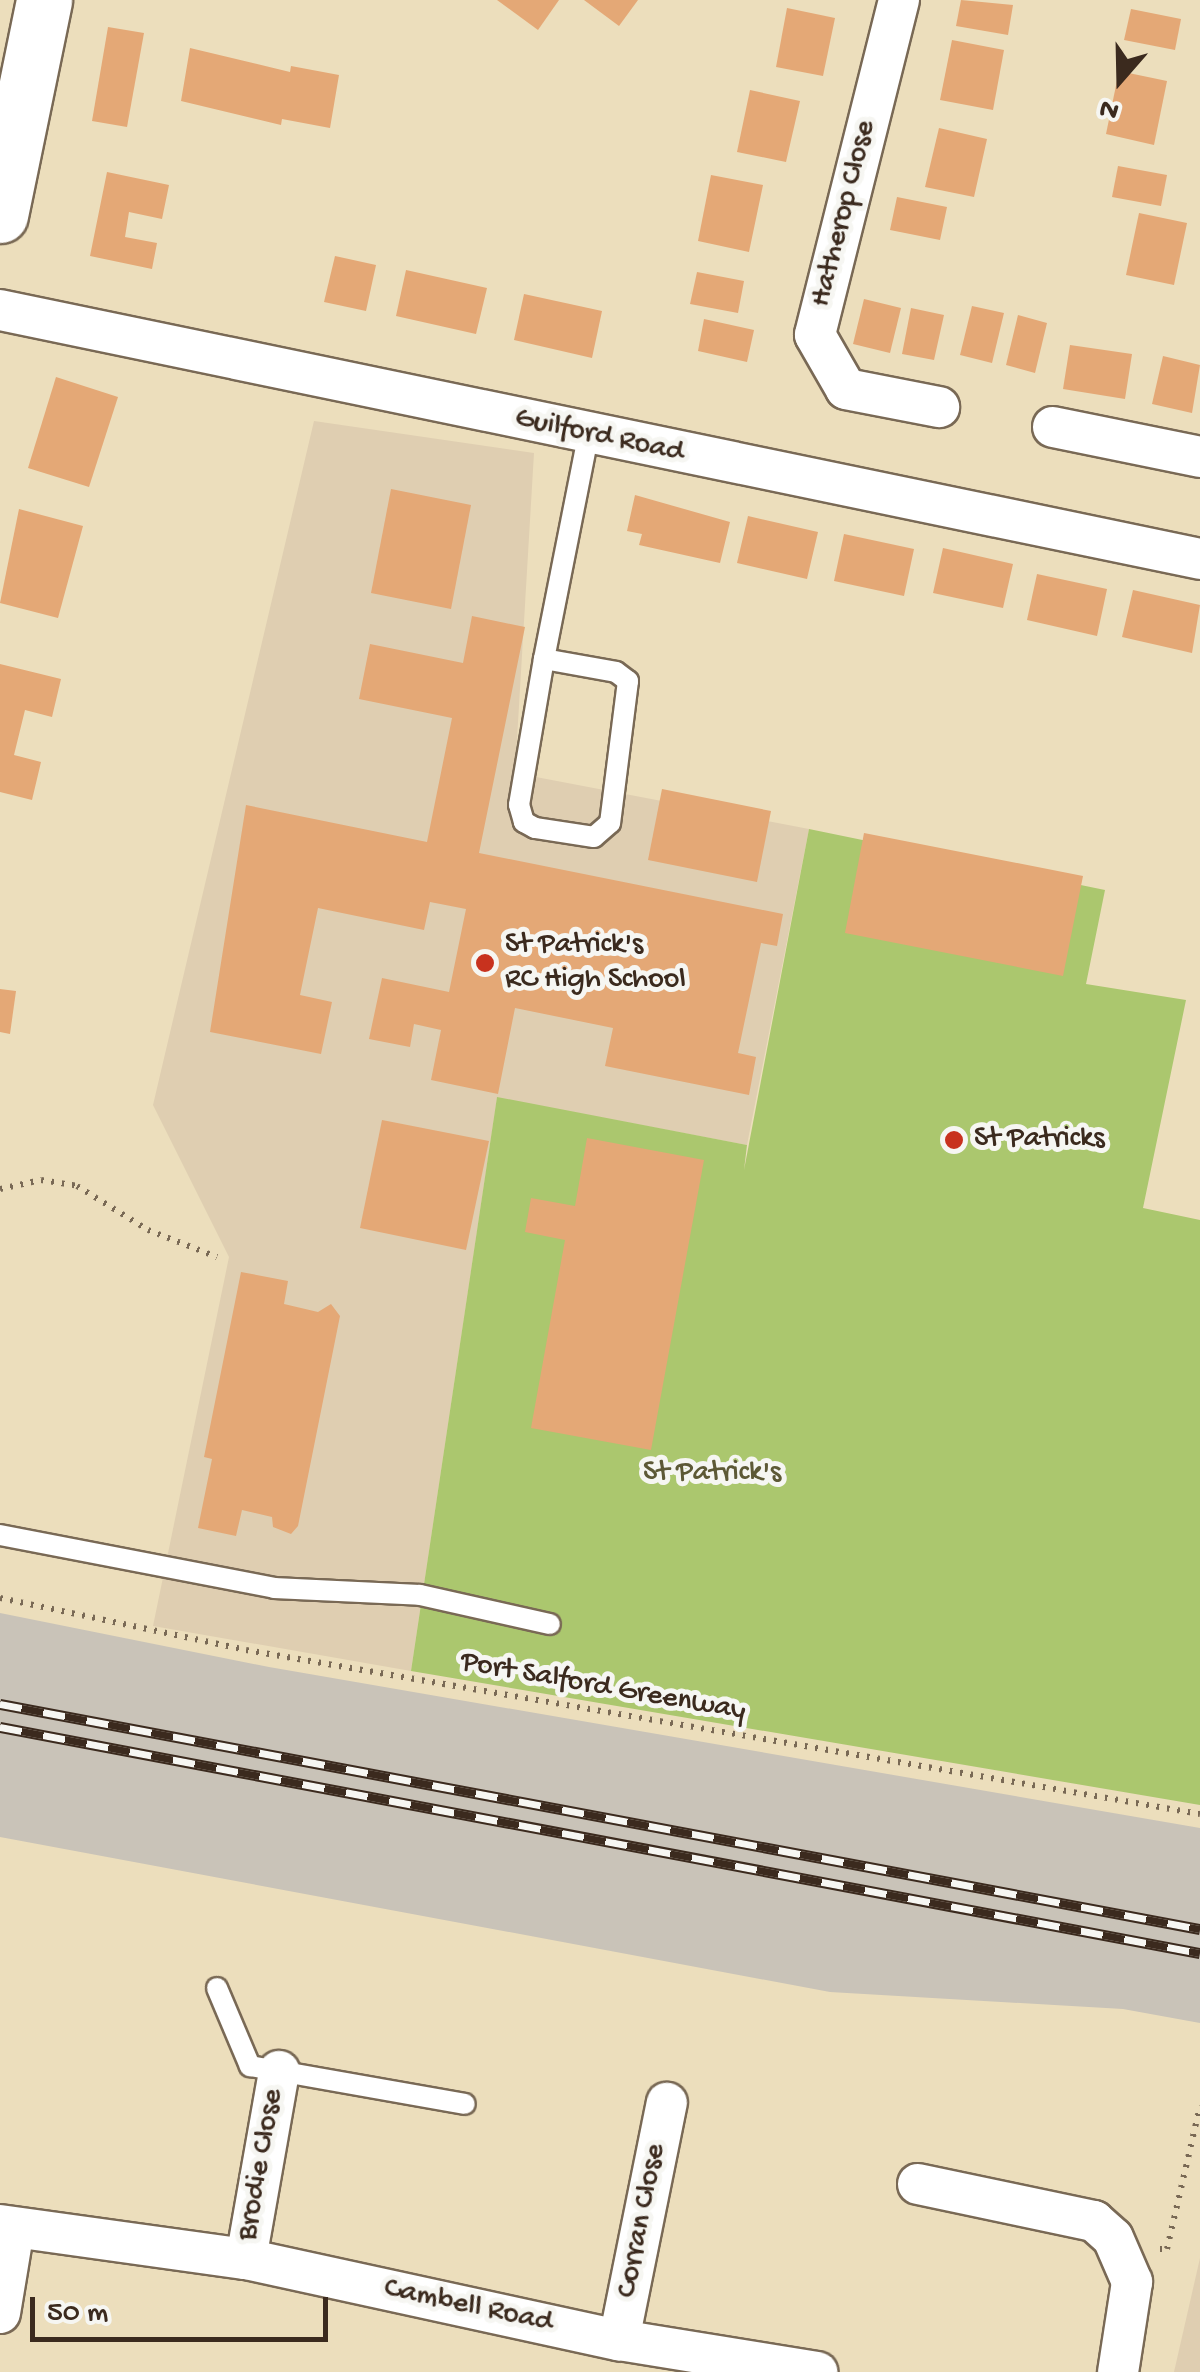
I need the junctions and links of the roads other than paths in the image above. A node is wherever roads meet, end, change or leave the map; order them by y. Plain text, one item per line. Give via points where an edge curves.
1 (44, 0) edge
2 (899, 0) edge
3 (0, 215) edge
4 (0, 310) edge
5 (939, 407) dead end
6 (1053, 428) dead end
7 (588, 436) junction
8 (1200, 457) edge
9 (1200, 559) edge
10 (544, 660) junction
11 (0, 1535) edge
12 (550, 1624) dead end
13 (218, 1988) dead end
14 (279, 2071) junction
15 (667, 2103) dead end
16 (465, 2104) dead end
17 (918, 2184) dead end
18 (7, 2227) edge
19 (246, 2259) junction
20 (0, 2313) edge
21 (619, 2340) junction
22 (817, 2372) edge
23 (1118, 2372) edge

1 - 3 street
2 - 5 street, Hatherop Close via 815,334 846,389
4 - 7 street, Guilford Road
6 - 8 street
7 - 9 street, Guilford Road
7 - 10 lane
10 - 10 lane via 518,805 524,822 536,828 594,837 610,823 628,681 616,672
11 - 12 lane via 274,1588 420,1595
13 - 14 lane via 250,2066
14 - 16 lane
14 - 19 street, Brodie Close
15 - 21 street, Corran Close
17 - 23 street via 1094,2221 1119,2247 1132,2282
18 - 19 street, Cambell Road
18 - 20 street
19 - 21 street, Cambell Road
21 - 22 street, Cambell Road

